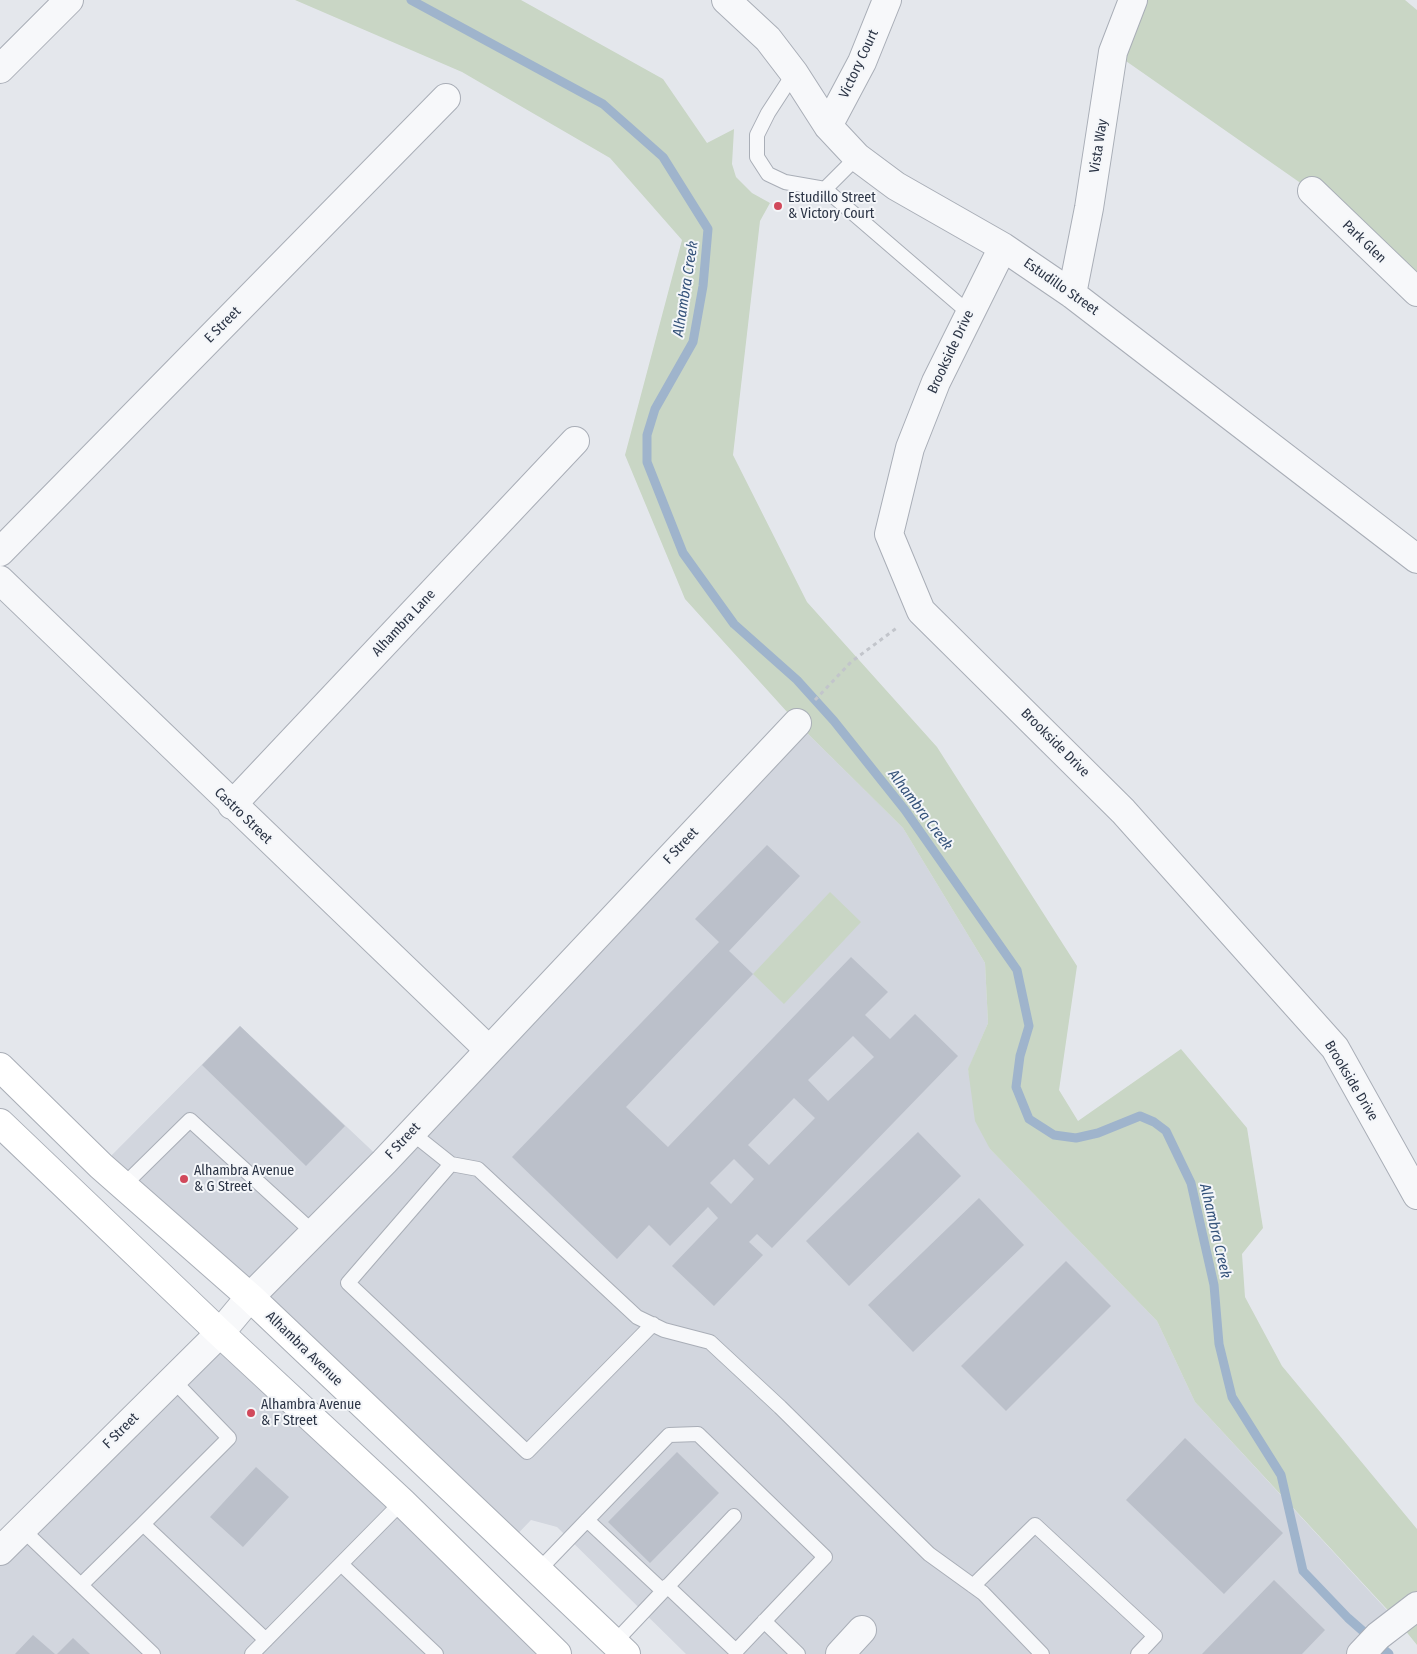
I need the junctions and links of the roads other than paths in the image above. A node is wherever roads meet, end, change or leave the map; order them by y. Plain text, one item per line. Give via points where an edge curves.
1 (69, 0) edge
2 (726, 0) edge
3 (887, 0) edge
4 (1133, 0) edge
5 (0, 69) edge
6 (794, 74) junction
7 (446, 98) dead end
8 (828, 126) junction
9 (857, 157) junction
10 (825, 189) junction
11 (1312, 191) dead end
12 (1003, 247) junction
13 (1417, 292) edge
14 (1072, 294) junction
15 (969, 313) junction
16 (575, 441) dead end
17 (0, 552) edge
18 (1417, 559) edge
19 (0, 580) edge
20 (797, 723) road end
21 (232, 805) junction
22 (488, 1050) junction
23 (0, 1067) edge
24 (0, 1123) edge
25 (412, 1133) junction
26 (451, 1164) junction
27 (124, 1185) junction
28 (1417, 1195) edge
29 (314, 1234) junction
30 (250, 1297) junction
31 (653, 1324) junction
32 (220, 1333) junction
33 (173, 1380) junction
34 (402, 1502) junction
35 (734, 1516) dead end
36 (587, 1520) junction
37 (143, 1524) junction
38 (22, 1529) junction
39 (0, 1551) edge
40 (340, 1564) junction
41 (538, 1572) junction
42 (81, 1585) junction
43 (973, 1586) junction
44 (665, 1589) junction
45 (1417, 1606) edge
46 (764, 1621) junction
47 (862, 1630) dead end
48 (266, 1640) junction
49 (620, 1648) edge
50 (153, 1654) edge
51 (252, 1654) edge
52 (436, 1654) edge
53 (557, 1654) edge
54 (798, 1654) edge
55 (840, 1654) edge
56 (1042, 1654) edge
57 (1138, 1654) edge
58 (1361, 1654) edge

1 - 5 street
2 - 6 street, Estudillo Street via 768,40
3 - 8 street, Victory Court via 862,62
4 - 14 street, Vista Way via 1113,52
6 - 8 street, Estudillo Street
6 - 10 lane via 757,135 757,158 768,174 785,182
7 - 17 street, E Street
8 - 9 street, Estudillo Street
9 - 10 lane
9 - 12 street, Estudillo Street via 896,186
10 - 15 lane
11 - 13 street, Park Glen
12 - 14 street, Estudillo Street
12 - 15 street, Brookside Drive
14 - 18 street, Estudillo Street
15 - 28 street, Brookside Drive via 936,382 910,448 889,534 921,611 1123,811 1334,1048
16 - 21 street, Alhambra Lane
19 - 21 street, Castro Street
20 - 22 street, F Street
21 - 22 street, Castro Street
22 - 25 street, F Street
23 - 27 main road, Alhambra Avenue
24 - 32 main road
25 - 26 lane
25 - 29 street, F Street
26 - 31 lane via 478,1169 637,1316
26 - 31 lane via 348,1283 527,1452
27 - 29 lane via 190,1120
27 - 30 main road, Alhambra Avenue
29 - 30 street, F Street
30 - 32 street, F Street
30 - 41 main road, Alhambra Avenue
31 - 43 lane via 710,1342 929,1554
32 - 33 street, F Street
32 - 34 main road
33 - 37 lane via 229,1438
33 - 38 street, F Street
34 - 40 lane
34 - 53 main road
35 - 44 lane
36 - 41 lane
36 - 44 lane
36 - 46 lane via 669,1435 698,1434 826,1557
37 - 42 lane
37 - 48 lane
38 - 39 street, F Street
38 - 42 lane
40 - 48 lane
40 - 52 lane
41 - 49 main road, Alhambra Avenue
42 - 50 lane
43 - 56 lane
43 - 57 lane via 1035,1525 1155,1636
44 - 46 lane via 736,1651
44 - 49 lane
45 - 58 street via 1378,1636
46 - 54 lane
47 - 55 street
48 - 51 lane

